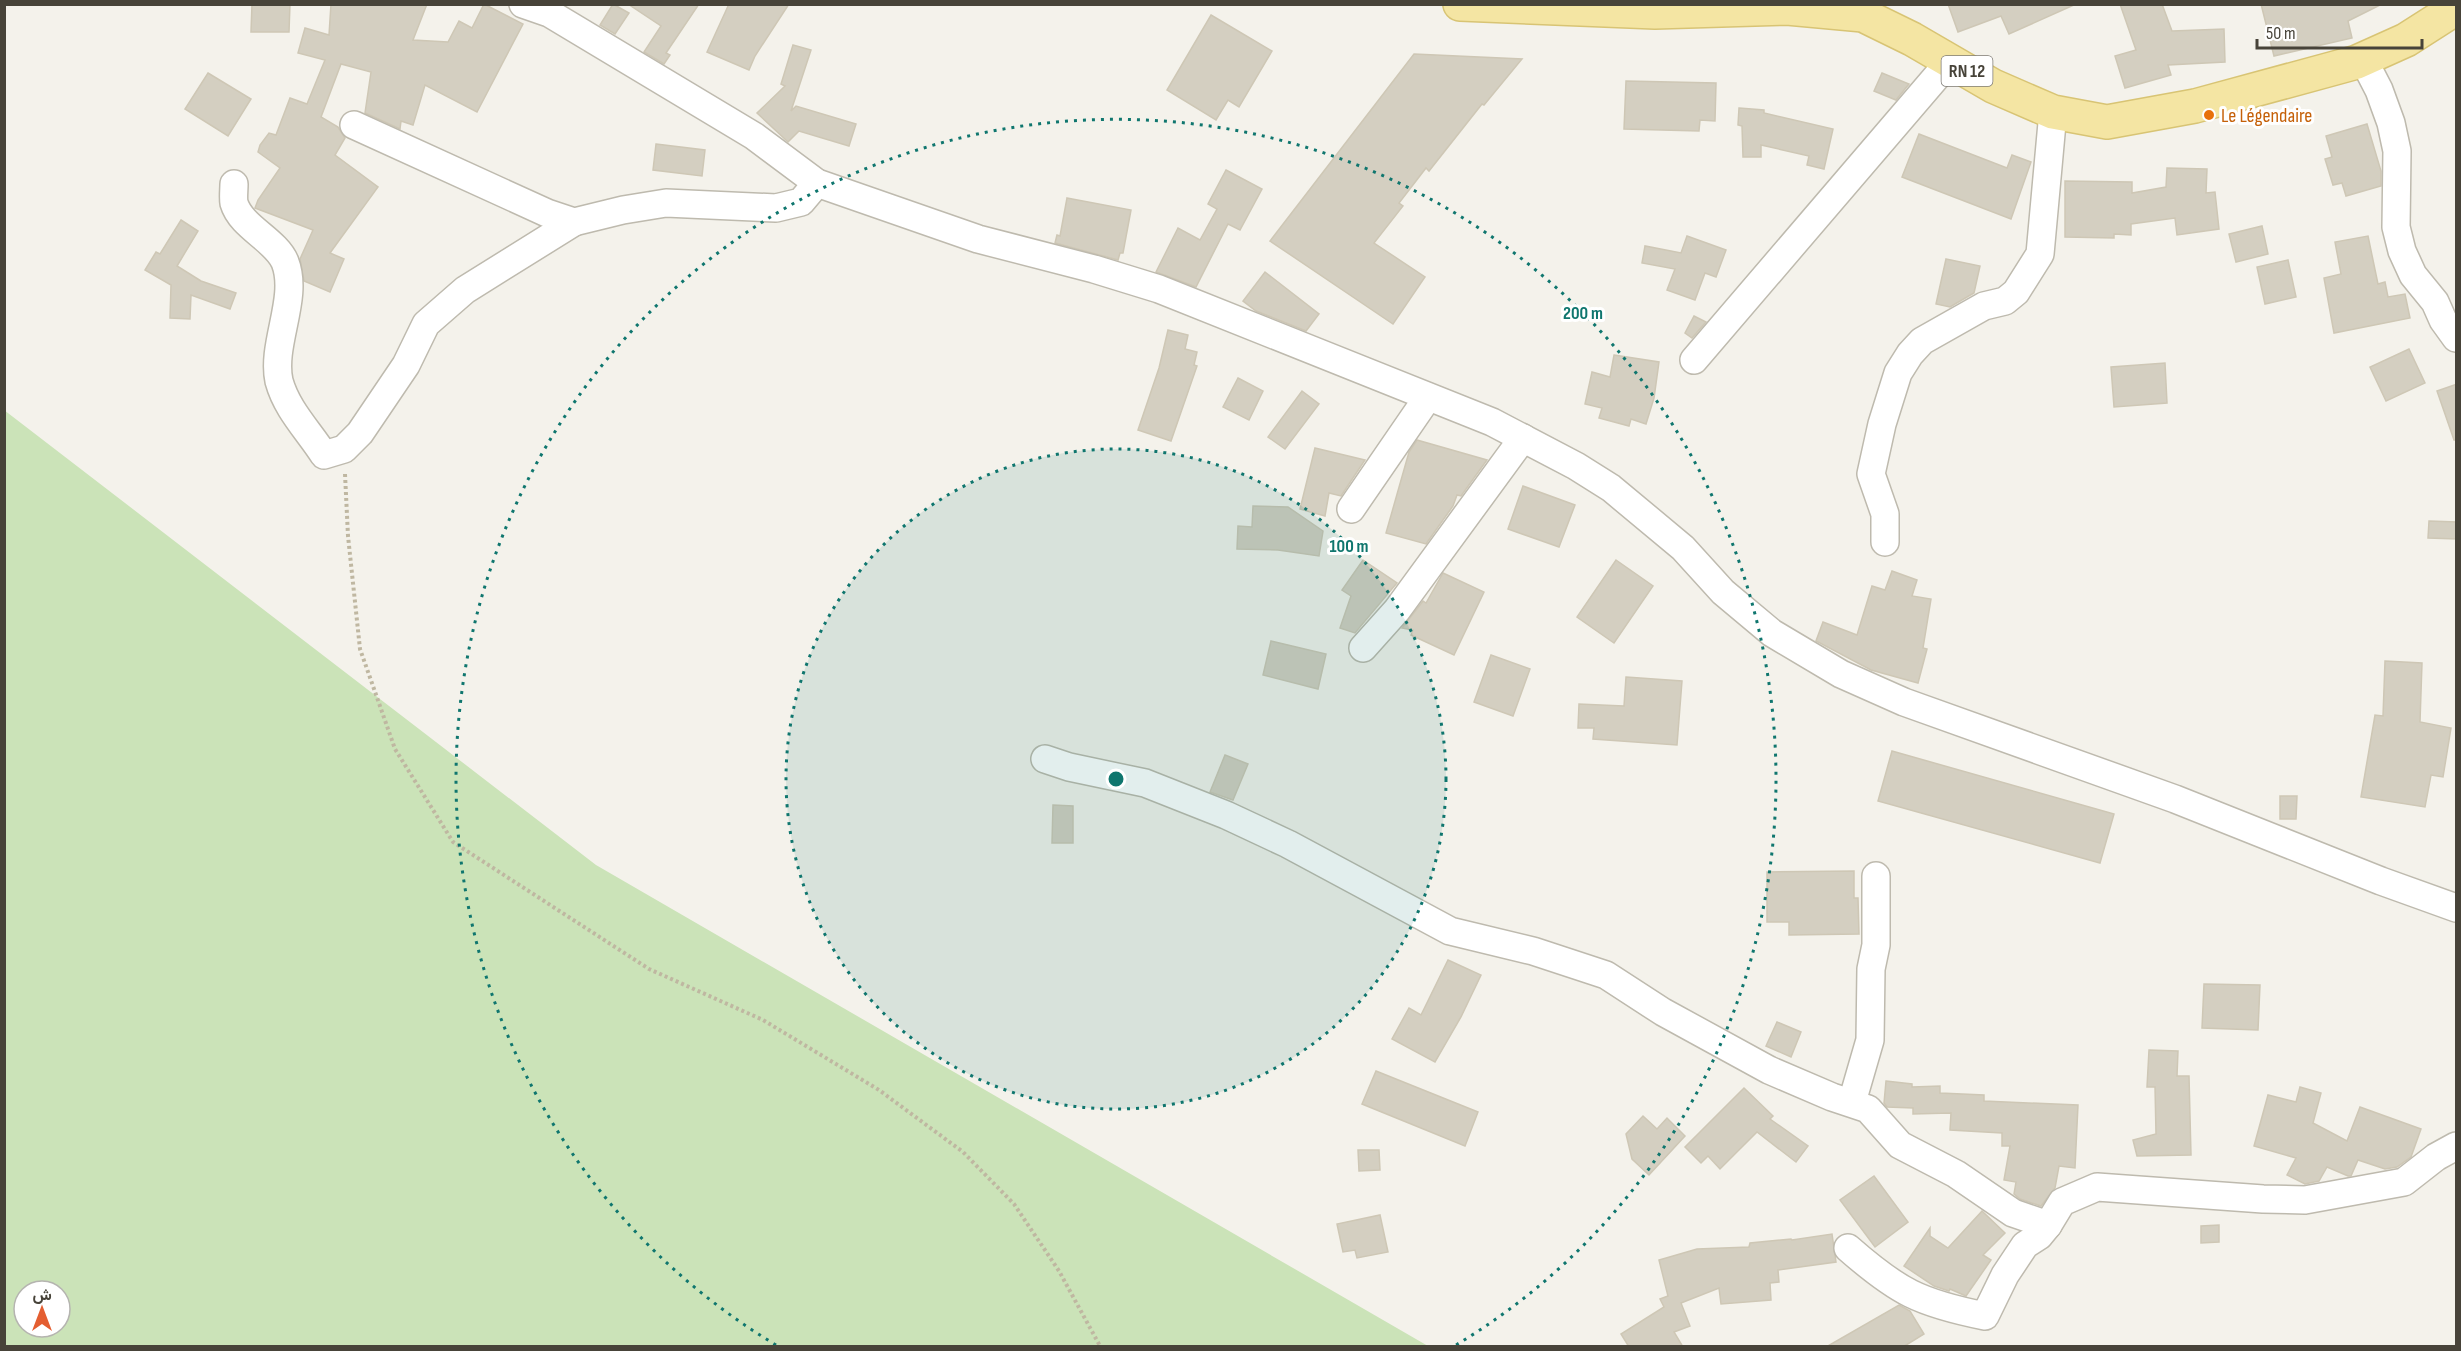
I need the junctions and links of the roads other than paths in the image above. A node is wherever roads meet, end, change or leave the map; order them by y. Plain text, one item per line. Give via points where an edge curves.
1 (523, 4) edge
2 (1460, 4) edge
3 (2457, 8) edge
4 (551, 9) edge
5 (2363, 59) junction
6 (1950, 61) junction
7 (2053, 112) junction
8 (354, 125) dead end
9 (817, 183) junction
10 (234, 184) dead end
11 (574, 222) junction
12 (2457, 338) edge
13 (1694, 360) dead end
14 (1428, 397) junction
15 (1523, 438) junction
16 (1351, 509) dead end
17 (1886, 542) dead end
18 (1364, 648) dead end
19 (1045, 759) dead end
20 (1876, 876) dead end
21 (2457, 908) edge
22 (1852, 1102) junction
23 (2457, 1146) edge
24 (2048, 1225) junction
25 (1848, 1248) dead end

1 - 4 street
2 - 6 main road, RN 12 via 1655,12 1787,8 1863,15
3 - 5 main road, RN 12 via 2406,40
4 - 9 street via 754,136
5 - 7 main road, RN 12 via 2195,106 2107,122
5 - 12 street via 2379,90 2397,151 2396,227 2402,251 2413,275
6 - 7 main road, RN 12 via 1993,86
6 - 13 street
7 - 17 street via 2040,254 2005,302 1984,306 1922,341 1898,373 1871,474 1885,514
8 - 11 street
9 - 11 street via 801,202 776,208 666,203
9 - 14 street via 978,239 1159,289
10 - 11 street via 234,203 285,262 288,282 279,378 291,411 324,455 344,449 360,433 406,365 426,324 465,290
14 - 15 street
14 - 16 street
15 - 18 street via 1397,610
15 - 21 street via 1611,488 1683,548 1723,592 1772,633 1841,674 1914,706 2175,799
19 - 22 street via 1146,783 1226,815 1450,931 1533,951 1606,975 1663,1012 1769,1070
20 - 22 street via 1870,1041
22 - 24 street via 1868,1108 1900,1145 1956,1174 2013,1212
23 - 24 street via 2404,1182 2305,1200 2097,1186 2062,1202
24 - 25 street via 2025,1245 1985,1316 1923,1301 1876,1273

